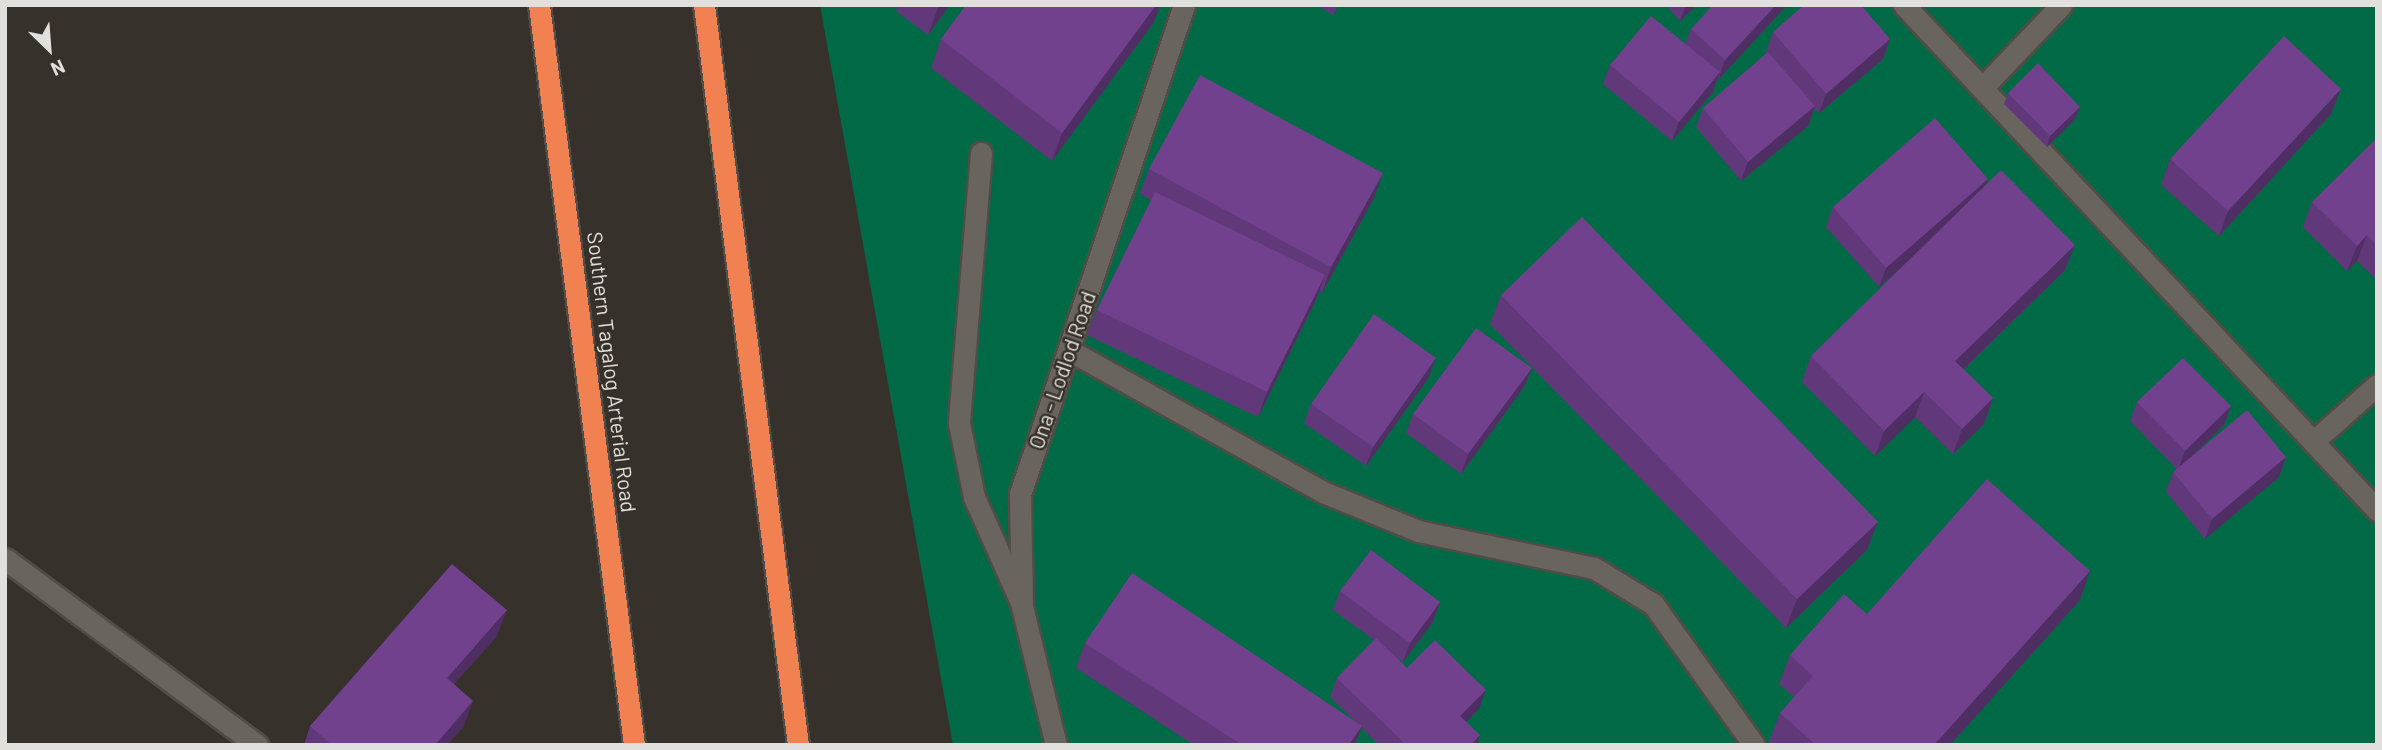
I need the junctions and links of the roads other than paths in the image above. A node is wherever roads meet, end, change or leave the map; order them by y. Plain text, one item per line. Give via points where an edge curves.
1 (539, 5) edge
2 (704, 5) edge
3 (1184, 5) edge
4 (1904, 5) edge
5 (2061, 5) edge
6 (1983, 87) junction
7 (981, 153) dead end
8 (1069, 350) junction
9 (2377, 385) edge
10 (2315, 440) junction
11 (2377, 510) edge
12 (5, 558) edge
13 (1022, 607) junction
14 (257, 745) edge
15 (634, 745) edge
16 (798, 745) edge
17 (1056, 745) edge
18 (1754, 745) edge

1 - 15 highway, Southern Tagalog Arterial Road
2 - 16 highway
3 - 8 street, Ona - Lodlod Road
4 - 6 street
5 - 6 street
6 - 10 street
7 - 13 street via 960,423 974,497
8 - 13 street, Ona - Lodlod Road via 1020,494
8 - 18 street via 1323,492 1406,526 1594,568 1653,604
9 - 10 street
10 - 11 street
12 - 14 street
13 - 17 street, Ona - Lodlod Road

